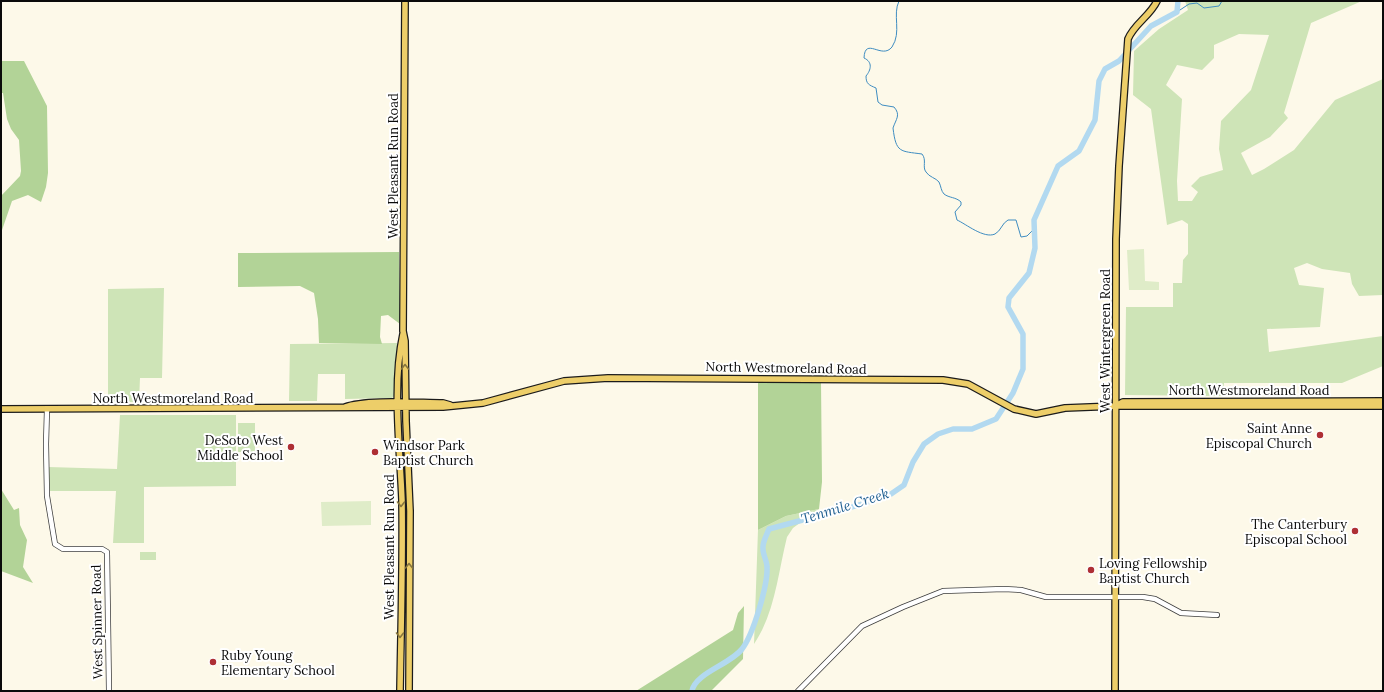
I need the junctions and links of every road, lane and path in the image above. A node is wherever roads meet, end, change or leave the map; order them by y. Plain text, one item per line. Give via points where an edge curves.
1 (405, 1) edge
2 (1157, 1) edge
3 (403, 332) junction
4 (1383, 401) edge
5 (1342, 403) junction
6 (399, 406) junction
7 (406, 406) junction
8 (1116, 406) junction
9 (1383, 406) edge
10 (1, 409) edge
11 (47, 409) junction
12 (400, 458) junction
13 (408, 458) junction
14 (1115, 597) junction
15 (1217, 615) dead end
16 (109, 691) edge
17 (400, 691) edge
18 (409, 691) edge
19 (798, 691) edge
20 (1115, 691) edge

1 - 3 main road, West Pleasant Run Road
2 - 8 main road, West Wintergreen Road via 1128,39 1116,217
3 - 6 main road, West Pleasant Run Road via 400,347
7 -> 3 main road, West Pleasant Run Road
4 - 5 main road, North Westmoreland Road
5 - 8 main road, North Westmoreland Road via 1124,402
5 - 9 main road, North Westmoreland Road
6 - 7 main road, North Westmoreland Road
6 - 11 main road, North Westmoreland Road
6 - 12 main road, West Pleasant Run Road
7 - 8 main road, North Westmoreland Road via 483,403 564,381 608,378 943,380 968,384 1020,411 1044,414 1065,408
7 - 13 main road, West Pleasant Run Road
8 - 14 main road, West Wintergreen Road
10 - 11 main road, North Westmoreland Road
11 - 16 street, West Spinner Road via 47,496 55,544 63,549 102,549 107,552
12 - 13 main road
12 -> 17 main road, West Pleasant Run Road
18 -> 13 main road, West Pleasant Run Road
14 - 15 street via 1155,599 1181,613
14 - 19 street via 1046,597 1021,590 1004,589 943,591 862,626
14 - 20 main road, West Wintergreen Road

